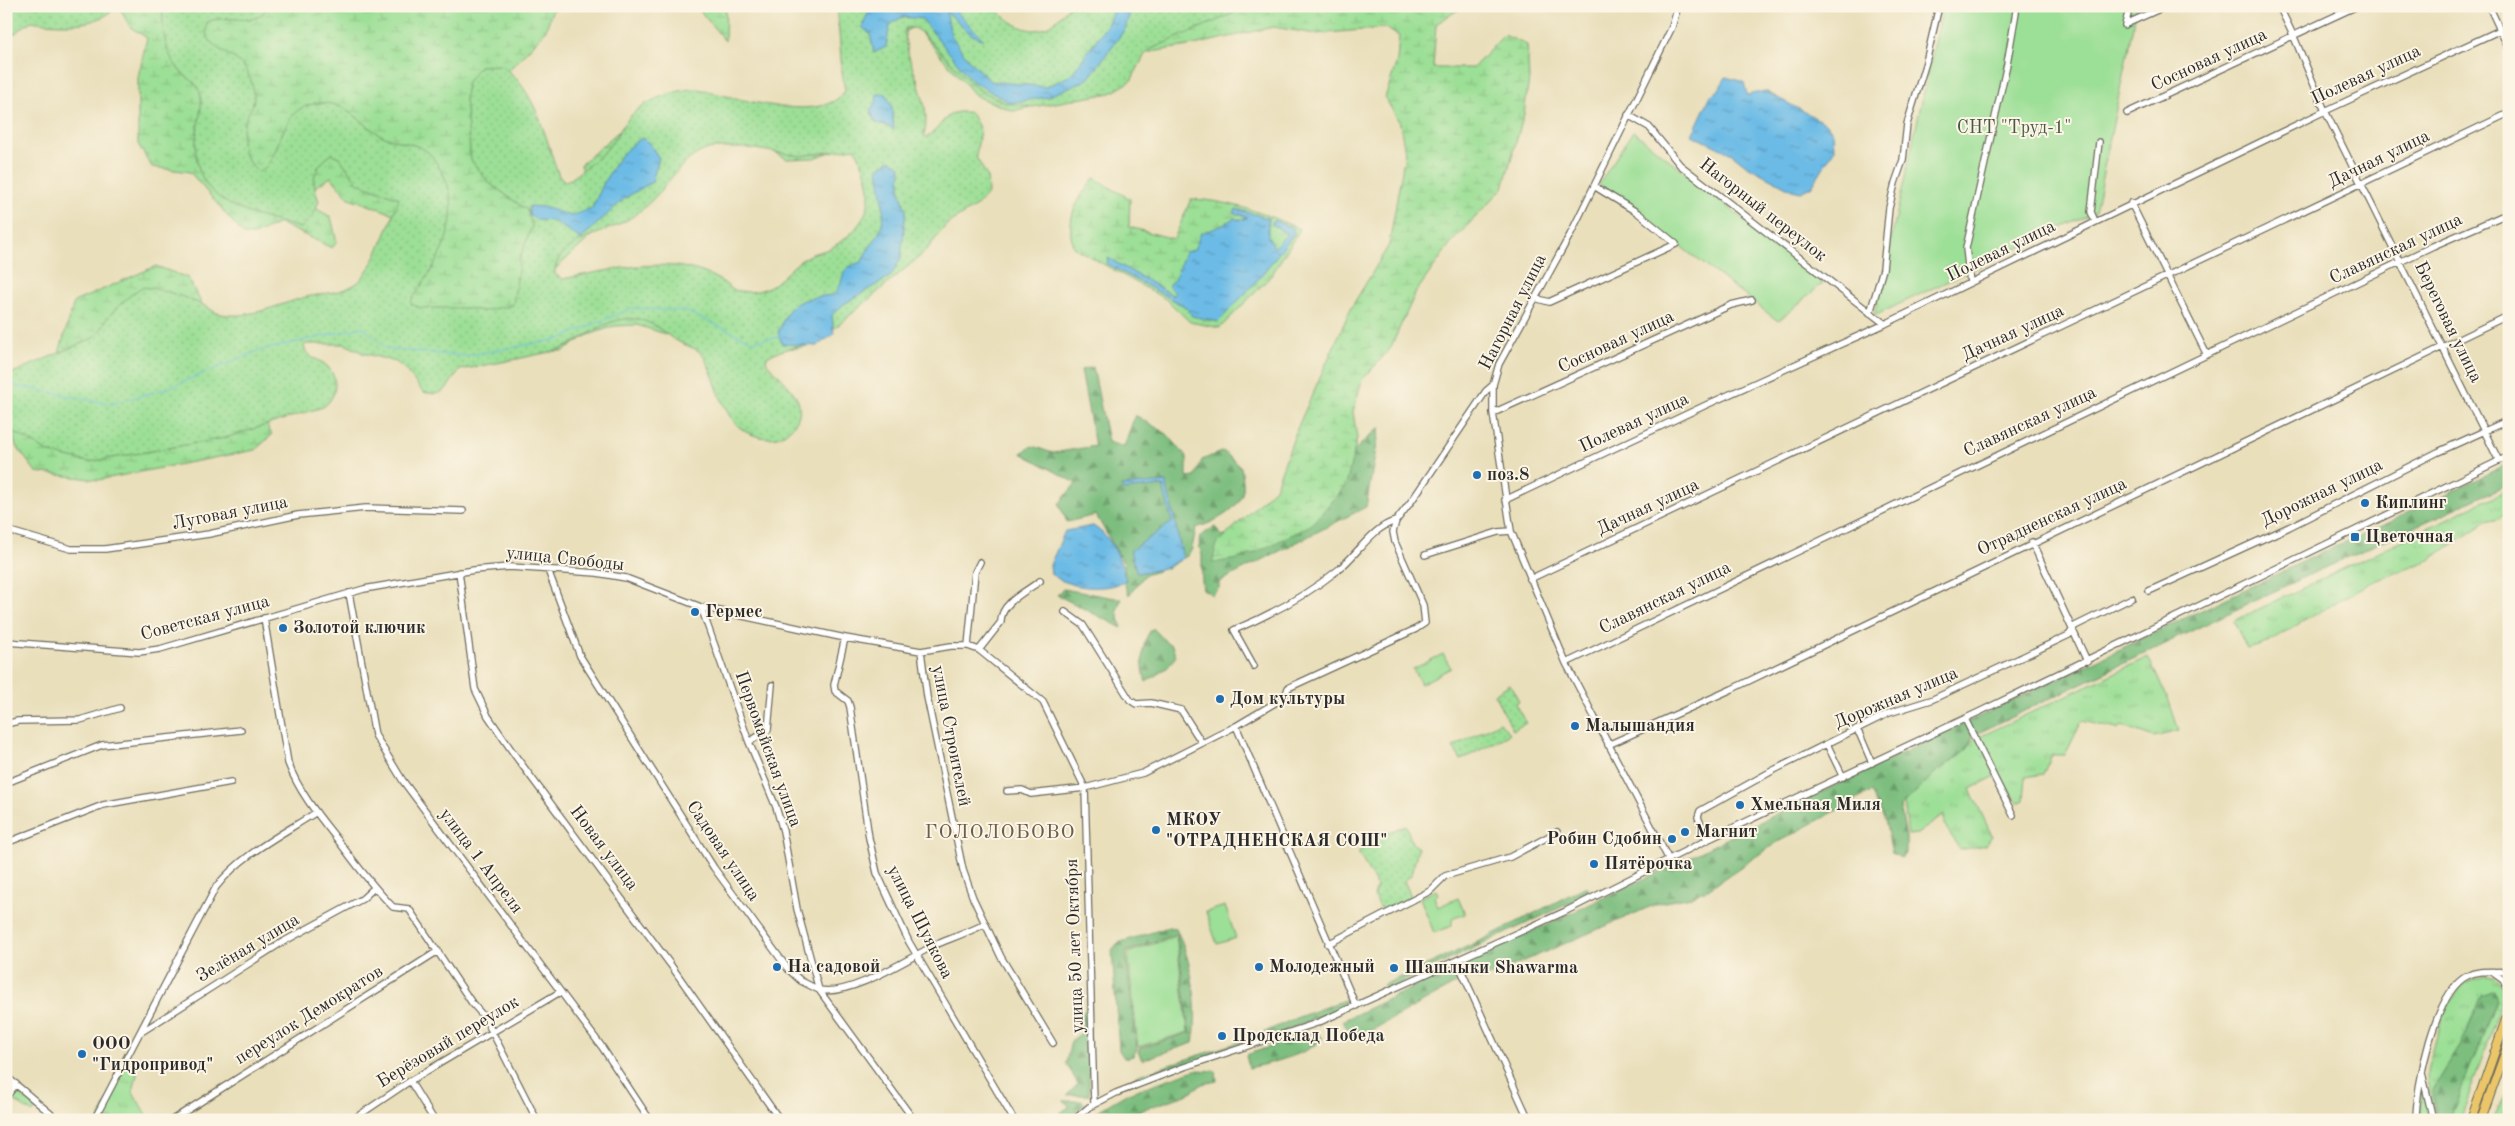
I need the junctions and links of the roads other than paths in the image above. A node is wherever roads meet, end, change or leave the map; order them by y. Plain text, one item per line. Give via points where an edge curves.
1 (1678, 6) edge
2 (1938, 6) edge
3 (2017, 6) edge
4 (2130, 6) edge
5 (2166, 6) edge
6 (2279, 6) edge
7 (2357, 6) edge
8 (2488, 6) edge
9 (2509, 26) edge
10 (2500, 31) junction
11 (2294, 37) junction
12 (2509, 49) edge
13 (2324, 111) junction
14 (2127, 113) dead end
15 (2509, 114) edge
16 (1628, 115) junction
17 (2099, 142) dead end
18 (2362, 184) junction
19 (1594, 186) junction
20 (2131, 203) junction
21 (2509, 213) edge
22 (2095, 221) junction
23 (2401, 262) junction
24 (2168, 277) junction
25 (1970, 282) junction
26 (1535, 298) junction
27 (1752, 300) dead end
28 (1870, 313) junction
29 (2509, 314) edge
30 (1885, 324) junction
31 (2442, 346) junction
32 (2207, 355) junction
33 (1493, 385) junction
34 (1493, 413) junction
35 (2509, 420) edge
36 (2486, 431) junction
37 (2509, 456) edge
38 (2499, 461) junction
39 (1505, 500) junction
40 (463, 511) dead end
41 (1396, 520) junction
42 (6, 530) edge
43 (1511, 531) junction
44 (2032, 542) junction
45 (1425, 555) dead end
46 (980, 562) dead end
47 (548, 570) junction
48 (459, 572) junction
49 (1530, 580) junction
50 (1040, 581) dead end
51 (2149, 591) dead end
52 (349, 593) junction
53 (2132, 598) dead end
54 (701, 607) junction
55 (1065, 612) dead end
56 (264, 618) junction
57 (2072, 630) junction
58 (845, 638) junction
59 (6, 642) edge
60 (968, 646) junction
61 (979, 650) junction
62 (921, 651) junction
63 (2087, 661) junction
64 (1566, 663) junction
65 (1254, 666) dead end
66 (772, 685) dead end
67 (120, 708) dead end
68 (1965, 719) junction
69 (6, 724) edge
70 (1236, 726) junction
71 (1856, 729) junction
72 (242, 730) dead end
73 (749, 742) junction
74 (1202, 743) junction
75 (1827, 744) junction
76 (1608, 745) junction
77 (1872, 763) junction
78 (1843, 777) junction
79 (232, 782) dead end
80 (6, 783) edge
81 (1085, 788) junction
82 (1007, 791) dead end
83 (316, 813) junction
84 (2013, 815) dead end
85 (1558, 832) dead end
86 (1707, 840) junction
87 (6, 843) edge
88 (1669, 860) junction
89 (374, 888) junction
90 (985, 924) junction
91 (1328, 944) junction
92 (438, 951) junction
93 (917, 955) junction
94 (1457, 961) junction
95 (2509, 971) edge
96 (2490, 972) junction
97 (820, 990) junction
98 (2509, 990) edge
99 (560, 992) junction
100 (1356, 1006) junction
101 (2509, 1011) edge
102 (492, 1033) junction
103 (138, 1034) junction
104 (2509, 1042) edge
105 (1053, 1043) dead end
106 (2421, 1071) junction
107 (6, 1076) edge
108 (410, 1081) junction
109 (16, 1084) junction
110 (6, 1097) edge
111 (1094, 1103) junction
112 (58, 1120) edge
113 (94, 1120) edge
114 (172, 1120) edge
115 (352, 1120) edge
116 (434, 1120) edge
117 (537, 1120) edge
118 (650, 1120) edge
119 (780, 1120) edge
120 (914, 1120) edge
121 (1014, 1120) edge
122 (1074, 1120) edge
123 (1528, 1120) edge
124 (2416, 1120) edge
125 (2433, 1120) edge
126 (2471, 1120) edge
127 (2482, 1120) edge

1 - 16 street, Нагорная улица via 1672,27
2 - 28 street via 1926,62 1907,124 1903,160 1889,208 1883,269
3 - 25 street via 2008,64 1966,248
4 - 5 street via 2125,26
6 - 11 street, Береговая улица
7 - 11 street, Сосновая улица
8 - 10 street
9 - 10 street, Полевая улица
10 - 12 street
10 - 13 street, Полевая улица
11 - 13 street, Береговая улица
11 - 14 street, Сосновая улица
13 - 18 street, Береговая улица
13 - 20 street, Полевая улица
15 - 18 street, Дачная улица
16 - 19 street, Нагорная улица
16 - 28 street, Нагорный переулок via 1649,127 1680,165
17 - 22 street via 2091,212
18 - 23 street, Береговая улица
18 - 24 street, Дачная улица
19 - 26 street, Нагорная улица
19 - 26 street via 1638,213 1676,244 1549,302
20 - 22 street, Полевая улица
20 - 24 street
21 - 23 street, Славянская улица
22 - 25 street, Полевая улица
23 - 31 street, Береговая улица
23 - 32 street, Славянская улица
24 - 32 street
24 - 49 street, Дачная улица
25 - 30 street, Полевая улица
26 - 33 street, Нагорная улица via 1499,364
27 - 34 street, Сосновая улица via 1731,305
28 - 30 street, Нагорный переулок
29 - 31 street, Отрадненская улица
30 - 39 street, Полевая улица
31 - 36 street, Береговая улица
31 - 44 street, Отрадненская улица
32 - 64 street, Славянская улица
33 - 34 street, Нагорная улица
33 - 41 street
34 - 39 street, Нагорная улица
35 - 36 street, Дорожная улица
36 - 38 street, Береговая улица
36 - 51 street, Дорожная улица
37 - 38 street
38 - 63 street
39 - 43 street, Нагорная улица
40 - 42 street, Луговая улица via 366,508 298,515 208,534 105,549 71,549
41 - 65 street via 1384,524 1339,570 1282,606 1234,630
41 - 70 street via 1395,542 1423,606 1425,623 1288,688 1285,697
43 - 45 street via 1498,532
43 - 49 street, Нагорная улица
44 - 57 street
44 - 76 street, Отрадненская улица via 1732,689
46 - 60 street via 976,572
47 - 48 street, улица Свободы via 510,567
47 - 54 street, улица Свободы via 626,578
47 - 97 street, Садовая улица via 580,656 714,868 788,969
48 - 52 street, улица Свободы
48 - 119 street, Новая улица via 475,689 480,703
49 - 64 street, Нагорная улица
50 - 61 street via 1006,606 1001,622
52 - 56 street, Советская улица
52 - 99 street, улица 1 Апреля via 376,735 403,781
53 - 57 street, Дорожная улица
54 - 58 street, улица Свободы
54 - 73 street, Первомайская улица
55 - 74 street via 1083,625 1130,700 1136,704 1151,702 1181,710
56 - 59 street, Советская улица via 160,649 139,652
56 - 83 street via 288,763
57 - 63 street
57 - 71 street, Дорожная улица via 2069,635 1931,700
58 - 62 street, улица Свободы
58 - 93 street, улица Шуякова via 835,691 848,701 850,707 877,873
60 - 61 street, улица 50 лет Октября
60 - 62 street, улица 50 лет Октября
61 - 81 street, улица 50 лет Октября via 1043,702
62 - 90 street, улица Строителей via 928,707 963,870
63 - 68 street
64 - 76 street, Нагорная улица
66 - 73 street via 768,730
67 - 69 street via 80,720
68 - 77 street
68 - 84 street
70 - 74 street
70 - 91 street
71 - 75 street, Дорожная улица
71 - 77 street
72 - 80 street via 102,745
73 - 97 street, Первомайская улица via 783,831 797,909
74 - 81 street via 1143,772
75 - 78 street
75 - 86 street, Дорожная улица via 1700,811 1698,817
76 - 88 street, Нагорная улица
77 - 78 street
78 - 86 street
79 - 87 street via 103,805
81 - 82 street via 1031,794 1022,790
81 - 111 street, улица 50 лет Октября
83 - 89 street
83 - 103 street via 228,871 216,887
85 - 91 street via 1510,857 1445,876 1430,891
86 - 88 street
88 - 94 street
89 - 92 street via 393,907 409,909
89 - 103 street, Зелёная улица via 362,899 281,943
90 - 93 street
90 - 105 street, улица Строителей
91 - 100 street
92 - 102 street
92 - 114 street, переулок Демократов
93 - 97 street via 846,988 830,992
93 - 121 street, улица Шуякова
94 - 100 street
94 - 123 street
95 - 96 street
96 - 98 street via 2504,980
96 - 106 street via 2468,976 2448,994
97 - 120 street, Садовая улица
99 - 102 street, Берёзовый переулок
99 - 118 street, улица 1 Апреля via 602,1047
100 - 111 street via 1316,1024 1149,1079
101 - 126 highway
102 - 108 street, Берёзовый переулок
102 - 117 street
103 - 113 street
104 - 127 highway
106 - 124 street
106 - 125 street
107 - 109 street
108 - 115 street, Берёзовый переулок
108 - 116 street
109 - 110 street
109 - 112 street
111 - 122 street

